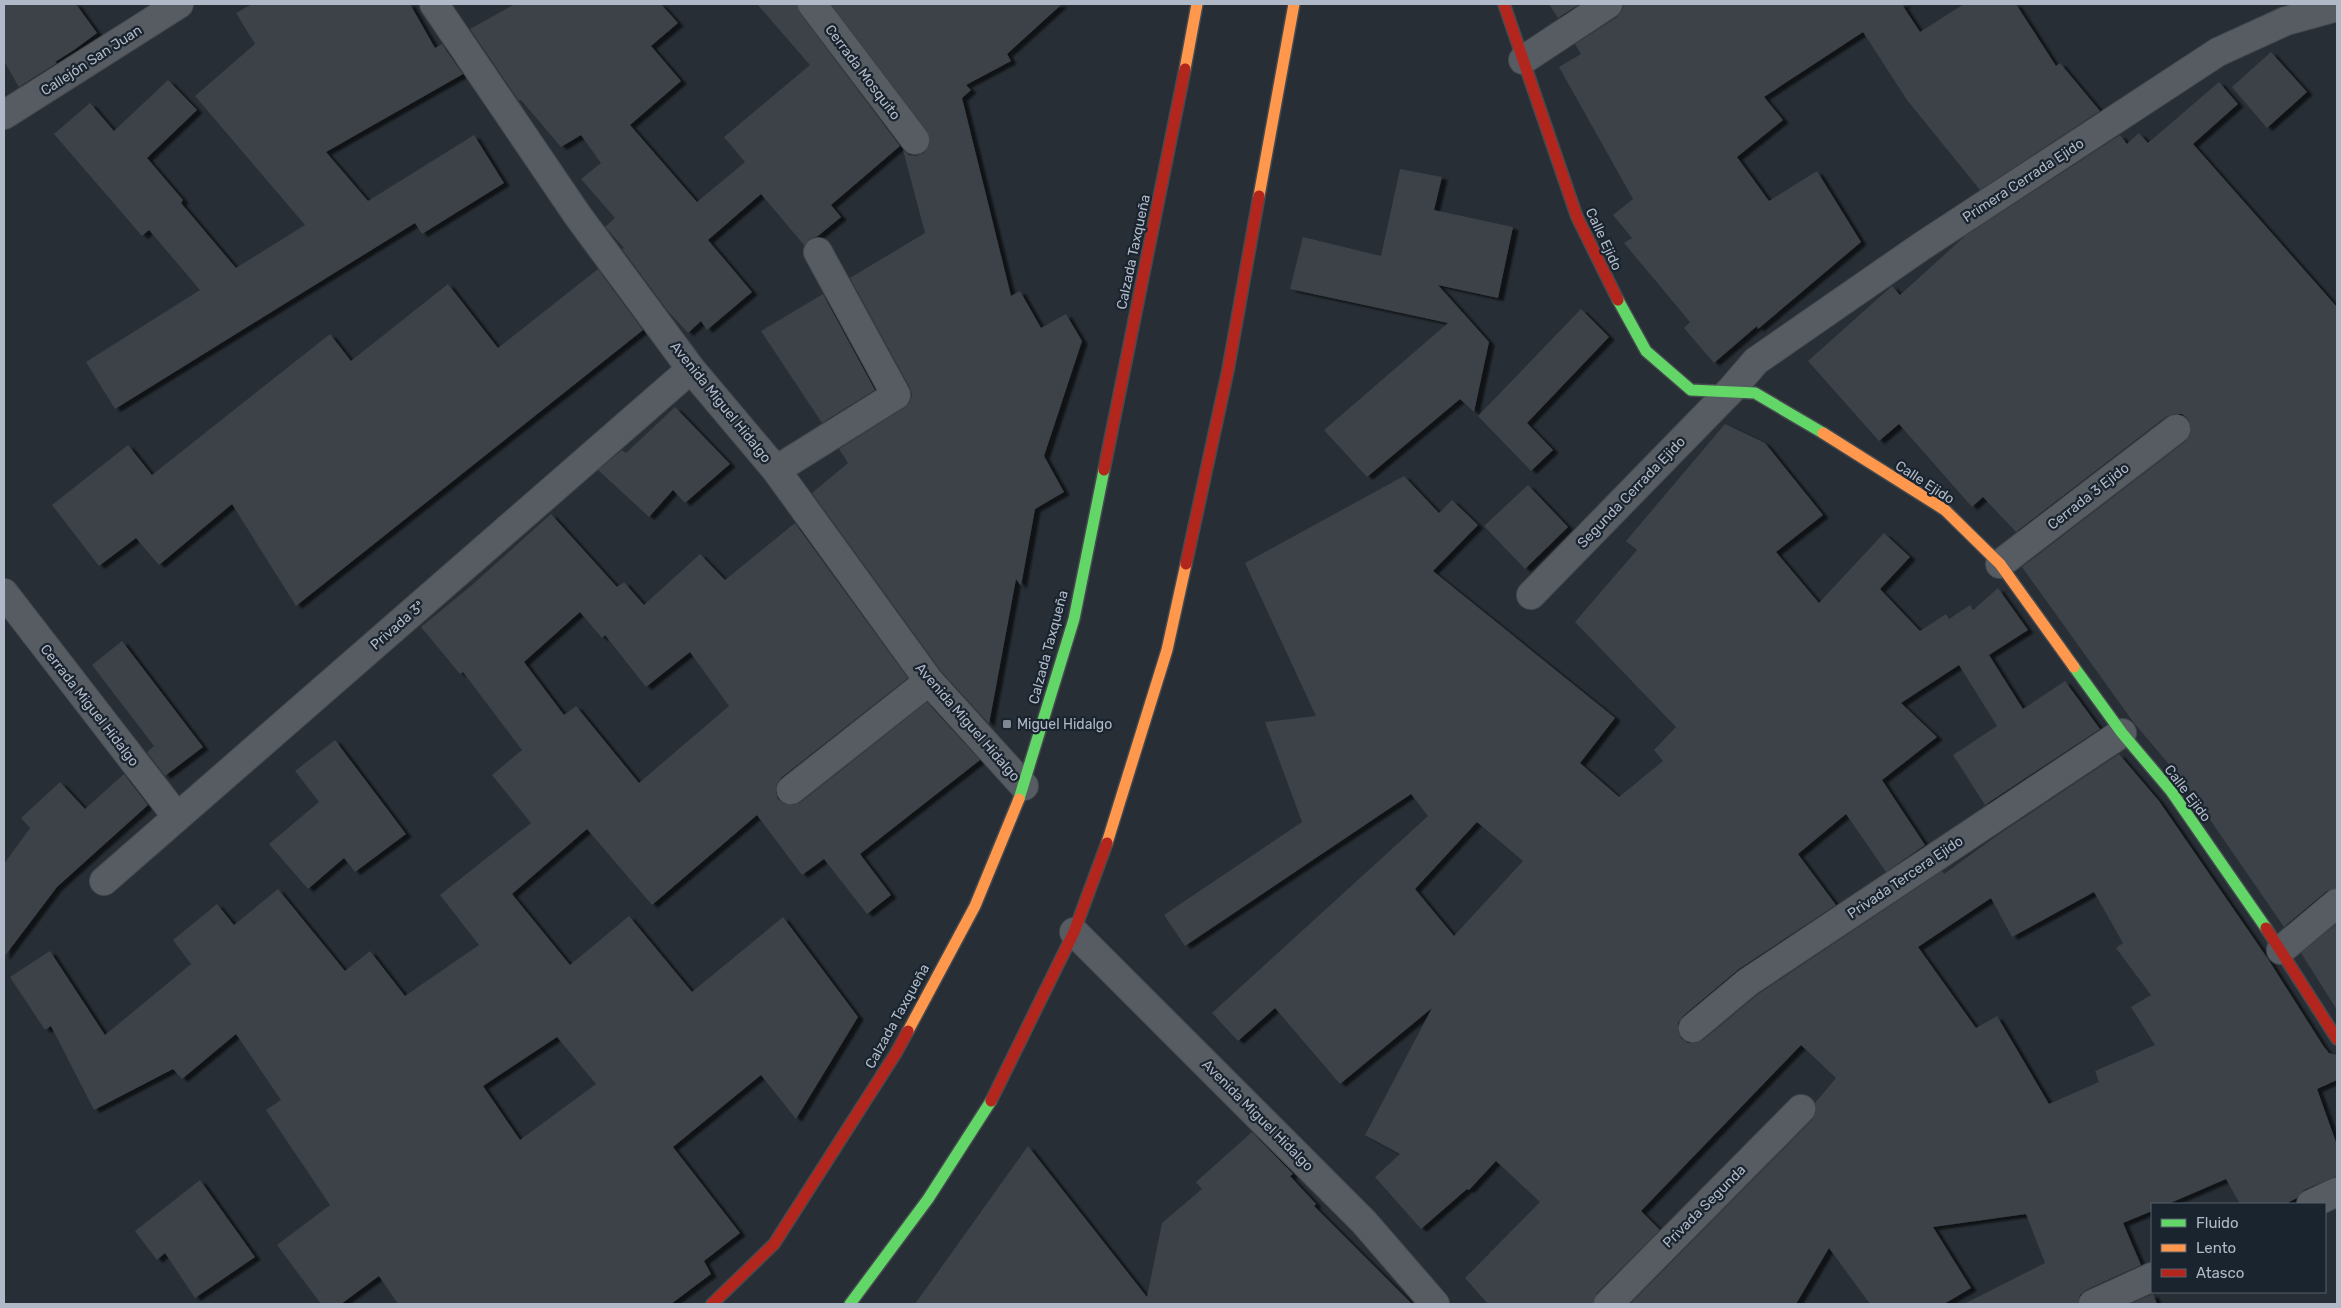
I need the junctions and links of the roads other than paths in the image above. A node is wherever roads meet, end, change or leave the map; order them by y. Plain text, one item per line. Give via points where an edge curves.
1 (179, 4) edge
2 (434, 4) edge
3 (812, 4) edge
4 (1197, 4) edge
5 (1294, 4) edge
6 (1504, 4) edge
7 (1608, 4) edge
8 (2337, 7) edge
9 (1523, 60) junction
10 (4, 115) edge
11 (915, 140) dead end
12 (818, 252) dead end
13 (691, 368) junction
14 (1731, 390) junction
15 (2176, 429) dead end
16 (776, 470) junction
17 (2000, 564) junction
18 (4, 593) edge
19 (1532, 594) dead end
20 (929, 681) junction
21 (2122, 733) junction
22 (1024, 786) junction
23 (791, 790) dead end
24 (177, 817) junction
25 (104, 881) dead end
26 (2337, 904) edge
27 (1074, 932) junction
28 (2281, 950) junction
29 (1693, 1028) dead end
30 (2337, 1039) edge
31 (1801, 1109) dead end
32 (2337, 1192) edge
33 (2313, 1203) edge
34 (2151, 1277) edge
35 (712, 1304) edge
36 (850, 1304) edge
37 (1435, 1304) edge
38 (1608, 1304) edge
39 (2094, 1304) edge

1 - 10 street, Callejón San Juan
2 - 13 street, Avenida Miguel Hidalgo via 578,216
3 - 11 street, Cerrada Mosquito
4 - 22 main road, Calzada Taxqueña via 1074,619
5 - 27 main road via 1228,370 1167,650 1116,815
6 - 9 main road, Calle Ejido
7 - 9 street
8 - 14 street, Primera Cerrada Ejido via 2286,20 2218,52 1922,246 1756,361
9 - 14 main road, Calle Ejido via 1577,217 1646,351 1691,390
12 - 16 street via 896,396
13 - 16 street, Avenida Miguel Hidalgo
13 - 24 street, Privada 3ª
14 - 17 main road, Calle Ejido via 1755,393 1945,510
14 - 19 street, Segunda Cerrada Ejido
15 - 17 street, Cerrada 3 Ejido
16 - 20 street, Avenida Miguel Hidalgo
17 - 21 main road, Calle Ejido
18 - 24 street, Cerrada Miguel Hidalgo
20 - 22 street, Avenida Miguel Hidalgo
20 - 23 street
21 - 28 main road, Calle Ejido via 2170,792
21 - 29 street, Privada Tercera Ejido via 1748,982
22 - 35 main road, Calzada Taxqueña via 974,906 896,1053 774,1244
24 - 25 street, Privada 3ª
26 - 28 street
27 - 36 main road via 995,1094 928,1199
27 - 37 street, Avenida Miguel Hidalgo via 1358,1215
28 - 30 main road, Calle Ejido
31 - 38 street, Privada Segunda
32 - 33 street
34 - 39 street

